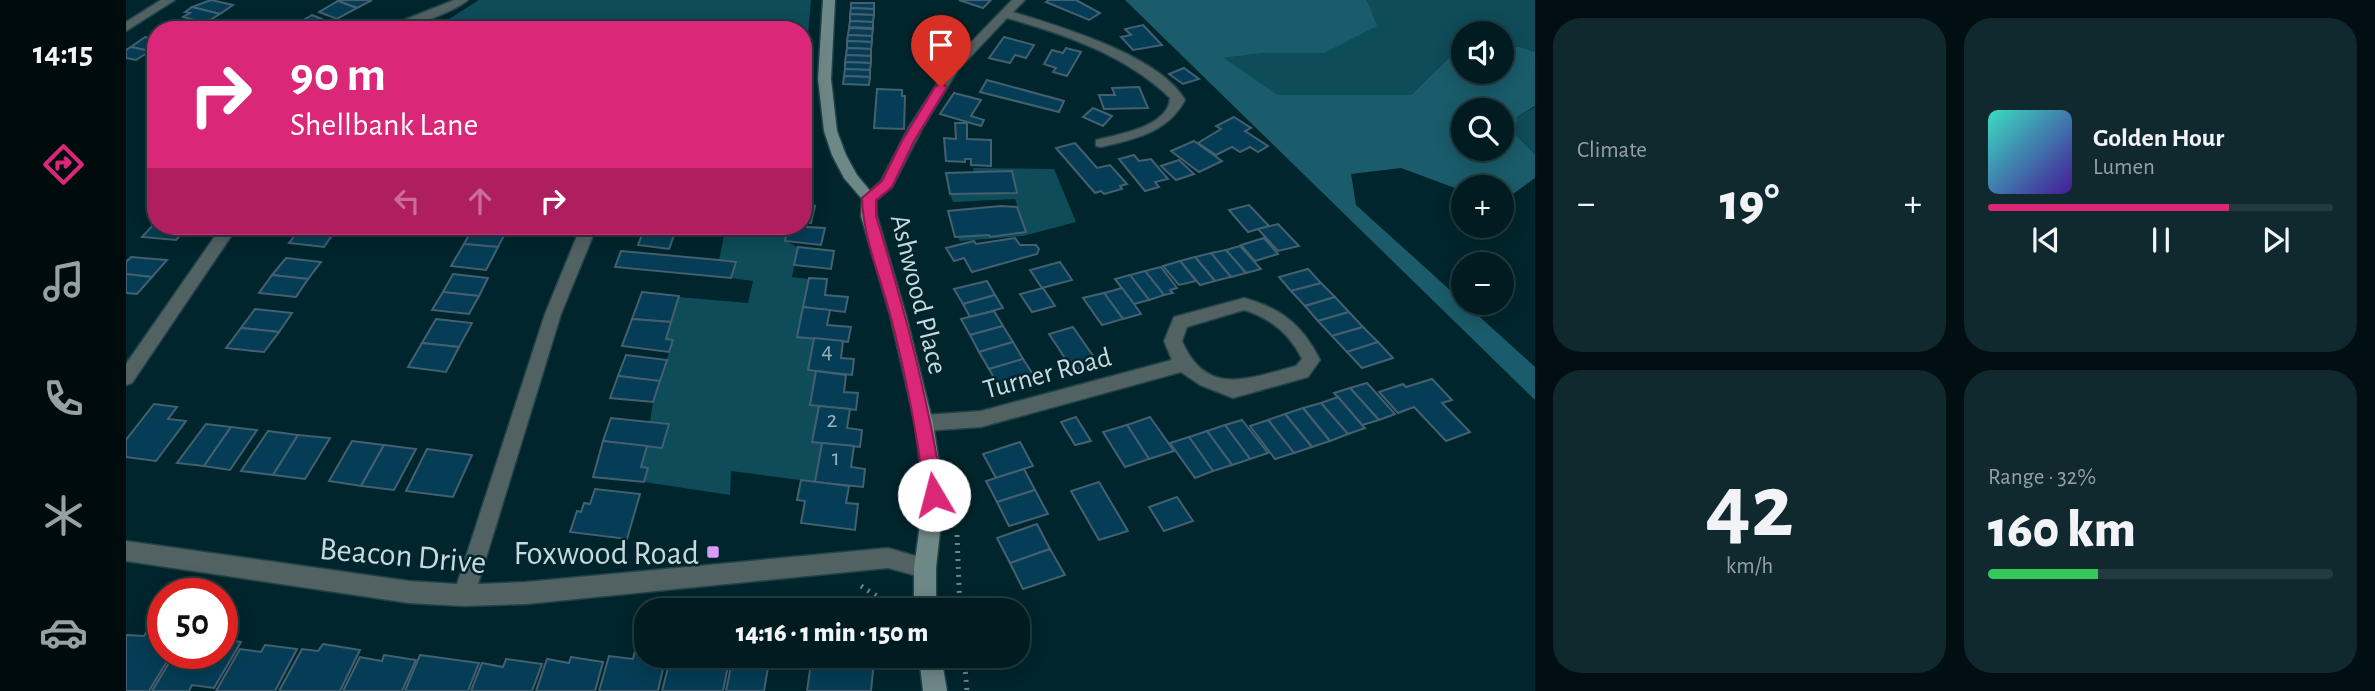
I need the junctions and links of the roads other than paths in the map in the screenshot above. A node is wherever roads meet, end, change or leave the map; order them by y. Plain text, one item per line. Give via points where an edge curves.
1 (169, 0) edge
2 (461, 0) edge
3 (829, 0) edge
4 (1018, 0) edge
5 (1004, 13) junction
6 (413, 21) edge
7 (126, 27) edge
8 (1101, 143) dead end
9 (869, 198) junction
10 (224, 235) edge
11 (585, 235) edge
12 (1183, 364) junction
13 (126, 378) edge
14 (924, 423) junction
15 (126, 551) edge
16 (925, 568) junction
17 (464, 595) junction
18 (925, 598) edge
19 (931, 668) edge
20 (935, 691) edge

1 - 7 street
2 - 6 street
3 - 9 main road via 827,112 840,158 852,182
4 - 5 street
5 - 8 street via 1106,50 1176,96 1176,105 1158,123
5 - 9 street via 953,68 887,184
9 - 14 main road, Ashwood Place via 869,216
10 - 13 street
11 - 17 street via 553,314
12 - 12 street via 1173,341 1180,322 1244,304 1266,309 1283,320 1305,344 1311,360 1302,372 1233,390 1206,380
12 - 14 street, Turner Road via 981,419
14 - 16 main road, Ashwood Place via 934,495
15 - 17 street, Beacon Drive via 409,592
16 - 17 street, Beacon Drive via 888,558 553,591
16 - 18 main road, Ashwood Place
19 - 20 main road

